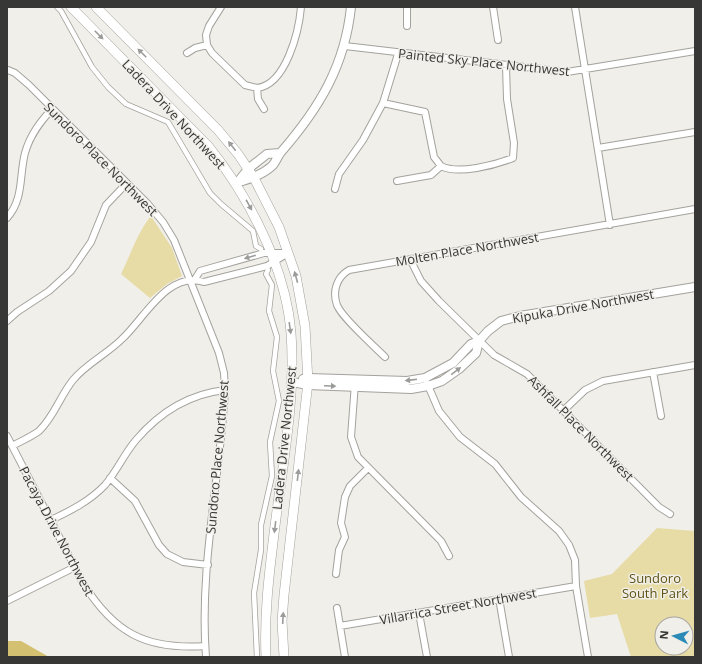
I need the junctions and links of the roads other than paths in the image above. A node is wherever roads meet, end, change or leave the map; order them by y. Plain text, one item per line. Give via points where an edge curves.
1 (57, 7) edge
2 (71, 7) edge
3 (96, 7) edge
4 (221, 7) edge
5 (301, 7) edge
6 (351, 7) edge
7 (407, 7) edge
8 (493, 7) edge
9 (575, 7) edge
10 (407, 26) dead end
11 (498, 40) dead end
12 (207, 45) junction
13 (345, 46) junction
14 (695, 52) edge
15 (187, 53) dead end
16 (398, 54) junction
17 (506, 66) junction
18 (8, 69) edge
19 (585, 70) junction
20 (257, 88) junction
21 (383, 103) junction
22 (52, 109) junction
23 (264, 109) dead end
24 (695, 132) edge
25 (598, 148) junction
26 (280, 153) junction
27 (441, 166) junction
28 (248, 168) junction
29 (254, 178) junction
30 (397, 181) dead end
31 (127, 183) junction
32 (236, 183) junction
33 (335, 189) dead end
34 (695, 209) edge
35 (7, 218) edge
36 (610, 225) junction
37 (265, 251) junction
38 (288, 253) junction
39 (410, 259) junction
40 (271, 266) junction
41 (192, 279) junction
42 (695, 287) edge
43 (7, 321) edge
44 (479, 341) junction
45 (385, 357) dead end
46 (695, 365) edge
47 (652, 372) junction
48 (292, 382) junction
49 (308, 382) junction
50 (427, 382) junction
51 (355, 383) junction
52 (225, 390) junction
53 (564, 410) junction
54 (661, 416) dead end
55 (7, 436) edge
56 (12, 446) junction
57 (368, 468) junction
58 (110, 478) junction
59 (670, 514) dead end
60 (51, 520) junction
61 (449, 556) dead end
62 (208, 565) junction
63 (75, 567) junction
64 (336, 574) dead end
65 (576, 586) junction
66 (499, 598) junction
67 (7, 601) edge
68 (337, 608) dead end
69 (419, 613) junction
70 (340, 626) junction
71 (205, 646) junction
72 (206, 657) edge
73 (256, 657) edge
74 (266, 657) edge
75 (284, 657) edge
76 (345, 657) edge
77 (427, 657) edge
78 (510, 657) edge
79 (588, 657) edge

1 - 37 street via 92,68 108,87 126,104 168,122 210,193 252,231 256,246
2 -> 32 main road, Ladera Drive Northwest via 209,147
28 -> 3 main road, Ladera Drive Northwest via 218,130
4 - 12 street via 209,26 206,35
5 - 20 street via 296,35 280,73 269,85
6 - 13 street
7 - 10 street
8 - 11 street
9 - 19 street
12 - 15 street
12 - 20 street via 245,85
13 - 16 street, Painted Sky Place Northwest
13 - 26 street via 317,106
14 - 19 street, Painted Sky Place Northwest
16 - 17 street, Painted Sky Place Northwest
16 - 21 street
17 - 19 street, Painted Sky Place Northwest via 567,72
17 - 27 street via 507,99 514,143 513,158 501,163 459,170
18 - 22 street, Sundoro Place Northwest via 29,85
19 - 25 street
20 - 23 street via 258,99
21 - 27 street via 425,112 434,157
21 - 33 street via 363,140 339,174
22 - 31 street, Sundoro Place Northwest
22 - 35 street via 39,122 32,136 25,155 17,201
24 - 25 street
25 - 36 street
26 - 28 street via 267,154
26 - 29 street via 273,166
27 - 30 street via 431,175
28 - 29 main road, Ladera Drive Northwest
28 - 32 street
29 - 32 street
29 - 38 main road, Ladera Drive Northwest via 279,227
31 - 41 street, Sundoro Place Northwest via 166,226
31 - 43 street via 106,205 91,242 71,271 50,291
32 -> 37 main road, Ladera Drive Northwest via 262,231
34 - 36 street, Molten Place Northwest
36 - 39 street, Molten Place Northwest
37 - 38 street
37 - 40 main road, Ladera Drive Northwest
37 -> 41 street via 200,271
38 - 40 street
49 -> 38 main road, Ladera Drive Northwest via 308,354 301,301
39 - 44 street, Ashfall Place Northwest via 421,281
39 - 45 street, Molten Place Northwest via 348,270 336,288 337,306
40 - 41 street via 204,282
40 -> 48 main road, Ladera Drive Northwest via 283,289 290,331
40 - 73 street via 266,274 272,284 269,311 278,341 273,371 279,402 270,442 272,476 261,525 261,550 254,593
41 - 52 street, Sundoro Place Northwest via 219,352
41 - 56 street via 174,286 157,298 123,339 72,381 42,427
42 - 44 street, Kipuka Drive Northwest via 520,316 501,321
44 - 50 street, Kipuka Drive Northwest via 476,353 459,369 442,381
44 - 53 street, Ashfall Place Northwest via 494,355 527,374
46 - 47 street
47 - 53 street via 603,381 585,390
47 - 54 street
48 - 49 street, Kipuka Drive Northwest
48 -> 74 main road, Ladera Drive Northwest via 266,599
49 - 51 street, Kipuka Drive Northwest
75 -> 49 main road, Ladera Drive Northwest via 284,595
50 - 51 street, Kipuka Drive Northwest via 411,389
50 - 65 street via 439,411 460,437 495,464 521,497 559,531 570,545 575,560
51 - 57 street via 350,437 358,457
52 - 58 street via 195,396 175,406 136,440
52 - 62 street, Sundoro Place Northwest
53 - 59 street, Ashfall Place Northwest
55 - 56 street, Pacaya Drive Northwest
56 - 60 street, Pacaya Drive Northwest
57 - 61 street via 441,542
57 - 64 street via 350,486 344,497 341,523 345,537 339,550
58 - 60 street via 80,505
58 - 62 street via 135,500 159,545 167,554 183,562
60 - 63 street, Pacaya Drive Northwest
62 - 71 street, Sundoro Place Northwest via 204,602
63 - 67 street
63 - 71 street, Pacaya Drive Northwest via 100,608 122,628 160,644 177,647
65 - 66 street, Villarrica Street Northwest
65 - 79 street
66 - 69 street, Villarrica Street Northwest
66 - 78 street
68 - 70 street
69 - 70 street, Villarrica Street Northwest
69 - 77 street
70 - 76 street
71 - 72 street, Sundoro Place Northwest

